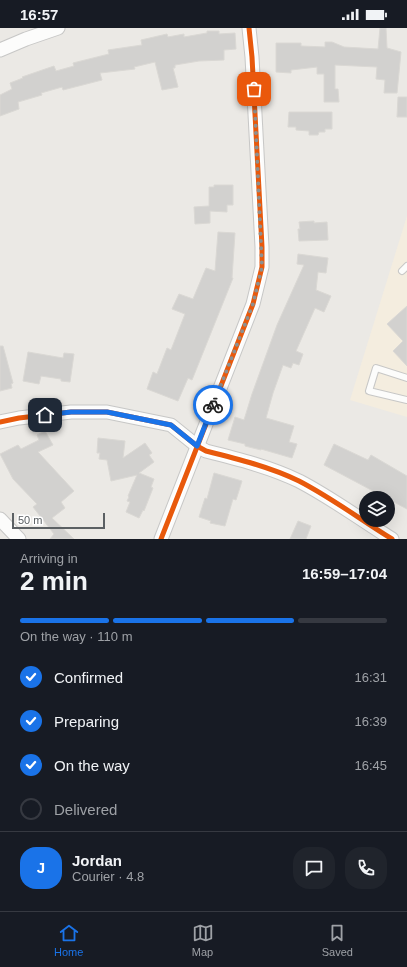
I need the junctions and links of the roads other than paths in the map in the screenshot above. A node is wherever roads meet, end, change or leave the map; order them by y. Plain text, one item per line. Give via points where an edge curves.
1 (58, 28) edge
2 (249, 28) edge
3 (0, 50) edge
4 (407, 266) edge
5 (402, 271) dead end
6 (407, 378) edge
7 (407, 400) edge
8 (0, 422) edge
9 (197, 446) junction
10 (0, 520) edge
11 (19, 539) edge
12 (160, 539) edge
13 (392, 539) edge

1 - 3 street
2 - 9 street via 262,267 253,304
4 - 5 lane
6 - 7 lane via 376,368 369,390
8 - 9 street via 71,412 107,412 171,425
9 - 12 street
9 - 13 street via 300,481
10 - 11 street

